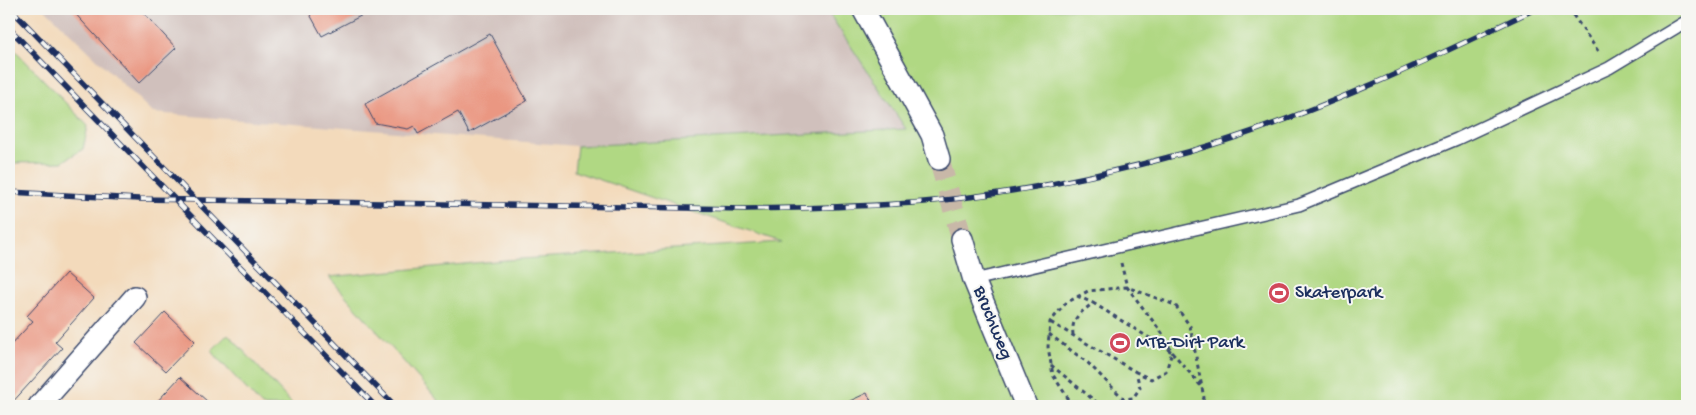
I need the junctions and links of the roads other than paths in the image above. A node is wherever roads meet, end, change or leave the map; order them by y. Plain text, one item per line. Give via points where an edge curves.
1 (862, 9) edge
2 (1687, 21) edge
3 (938, 158) tunnel mouth
4 (962, 239) tunnel mouth
5 (974, 280) junction
6 (135, 297) dead end
7 (39, 406) edge
8 (1026, 406) edge

1 - 3 street via 932,135
2 - 5 lane via 1609,68 1458,139 1299,205
4 - 5 street, Bruchweg
5 - 8 street, Bruchweg
6 - 7 street

